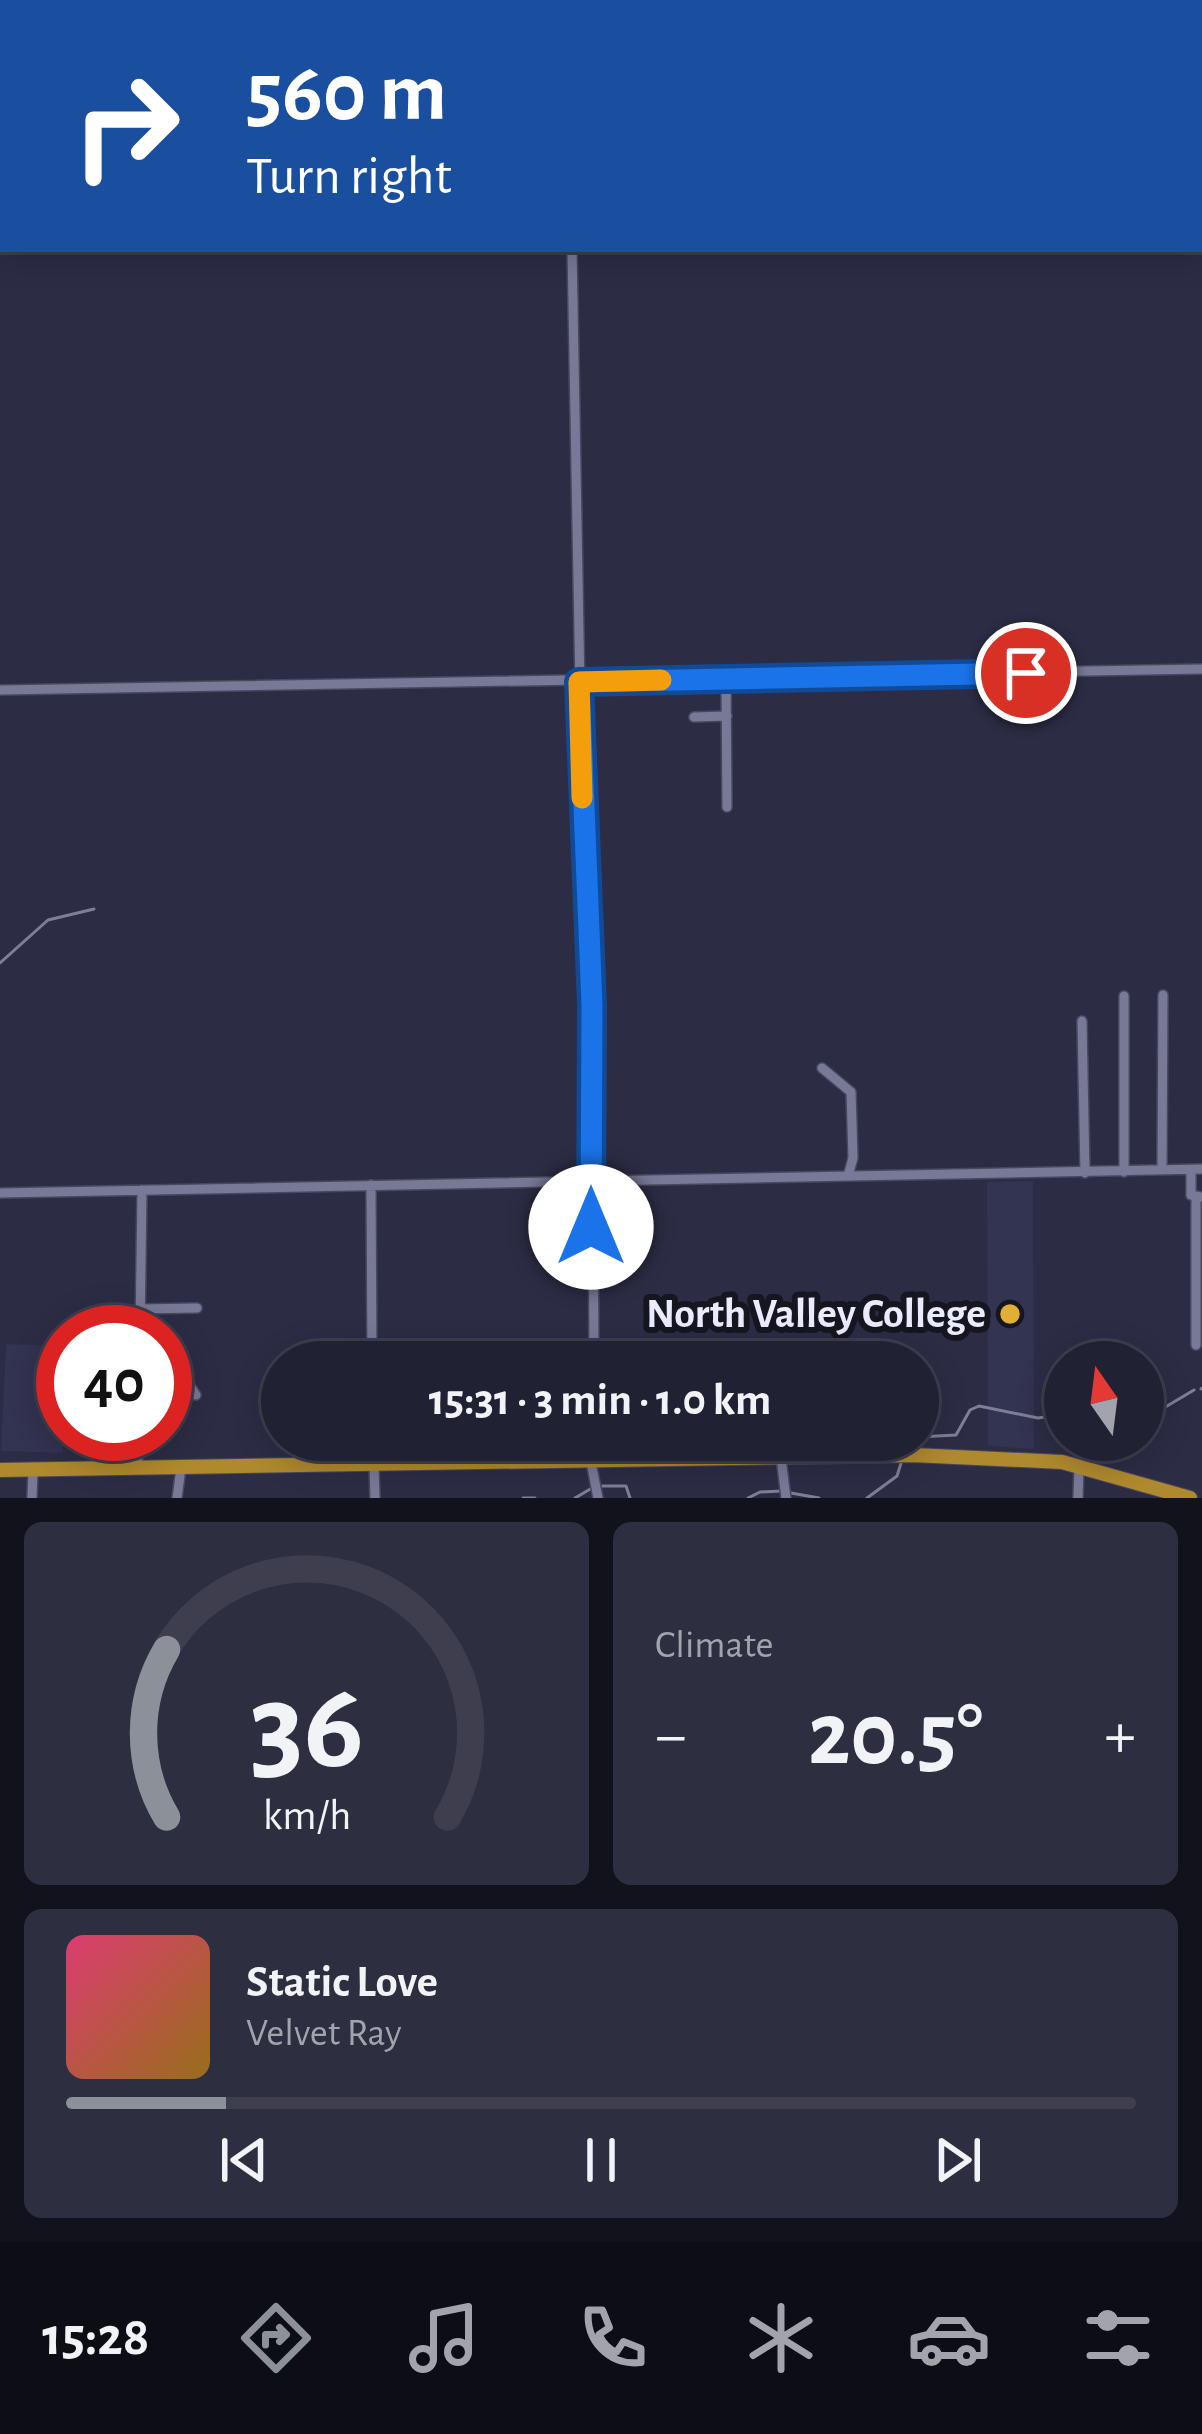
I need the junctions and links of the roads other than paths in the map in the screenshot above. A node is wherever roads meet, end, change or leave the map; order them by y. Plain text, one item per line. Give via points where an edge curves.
1 (572, 252) edge
2 (1202, 669) edge
3 (726, 679) junction
4 (579, 682) junction
5 (0, 690) edge
6 (694, 716) dead end
7 (727, 716) junction
8 (727, 806) dead end
9 (1163, 995) dead end
10 (1124, 996) dead end
11 (1082, 1021) dead end
12 (822, 1069) dead end
13 (1196, 1170) edge
14 (1162, 1171) junction
15 (1084, 1172) junction
16 (1124, 1172) junction
17 (848, 1176) junction
18 (590, 1181) junction
19 (371, 1185) junction
20 (142, 1190) junction
21 (0, 1193) edge
22 (1199, 1197) edge
23 (140, 1305) edge
24 (192, 1309) edge
25 (196, 1309) dead end
26 (372, 1341) edge
27 (594, 1341) edge
28 (1196, 1345) dead end
29 (192, 1389) edge
30 (196, 1395) dead end
31 (939, 1456) edge
32 (138, 1461) edge
33 (392, 1461) edge
34 (638, 1461) edge
35 (781, 1461) edge
36 (591, 1462) junction
37 (392, 1465) junction
38 (374, 1466) junction
39 (1078, 1466) junction
40 (138, 1468) junction
41 (182, 1468) junction
42 (0, 1470) edge
43 (33, 1470) junction
44 (32, 1498) edge
45 (177, 1498) edge
46 (375, 1498) edge
47 (598, 1498) edge
48 (786, 1498) edge
49 (1078, 1498) edge
50 (1190, 1498) edge

1 - 4 street
2 - 3 street
3 - 4 street
3 - 7 street
4 - 5 street
4 - 18 street
6 - 7 street
7 - 8 street
9 - 14 street
10 - 16 street
11 - 15 street
12 - 17 street via 851,1092
13 - 14 street
13 - 22 street via 1191,1194
14 - 16 street
15 - 16 street
15 - 17 street
17 - 18 street
18 - 19 street
18 - 27 street
19 - 20 street
19 - 26 street
20 - 21 street
20 - 23 street
22 - 28 street
24 - 25 street
29 - 30 street
31 - 39 highway
32 - 40 street
33 - 37 street
34 - 36 highway
35 - 48 street
36 - 37 highway
36 - 47 street
37 - 38 highway
38 - 41 highway
38 - 46 street
39 - 49 street
39 - 50 highway
40 - 41 highway
40 - 43 highway
41 - 45 street
42 - 43 highway
43 - 44 street

